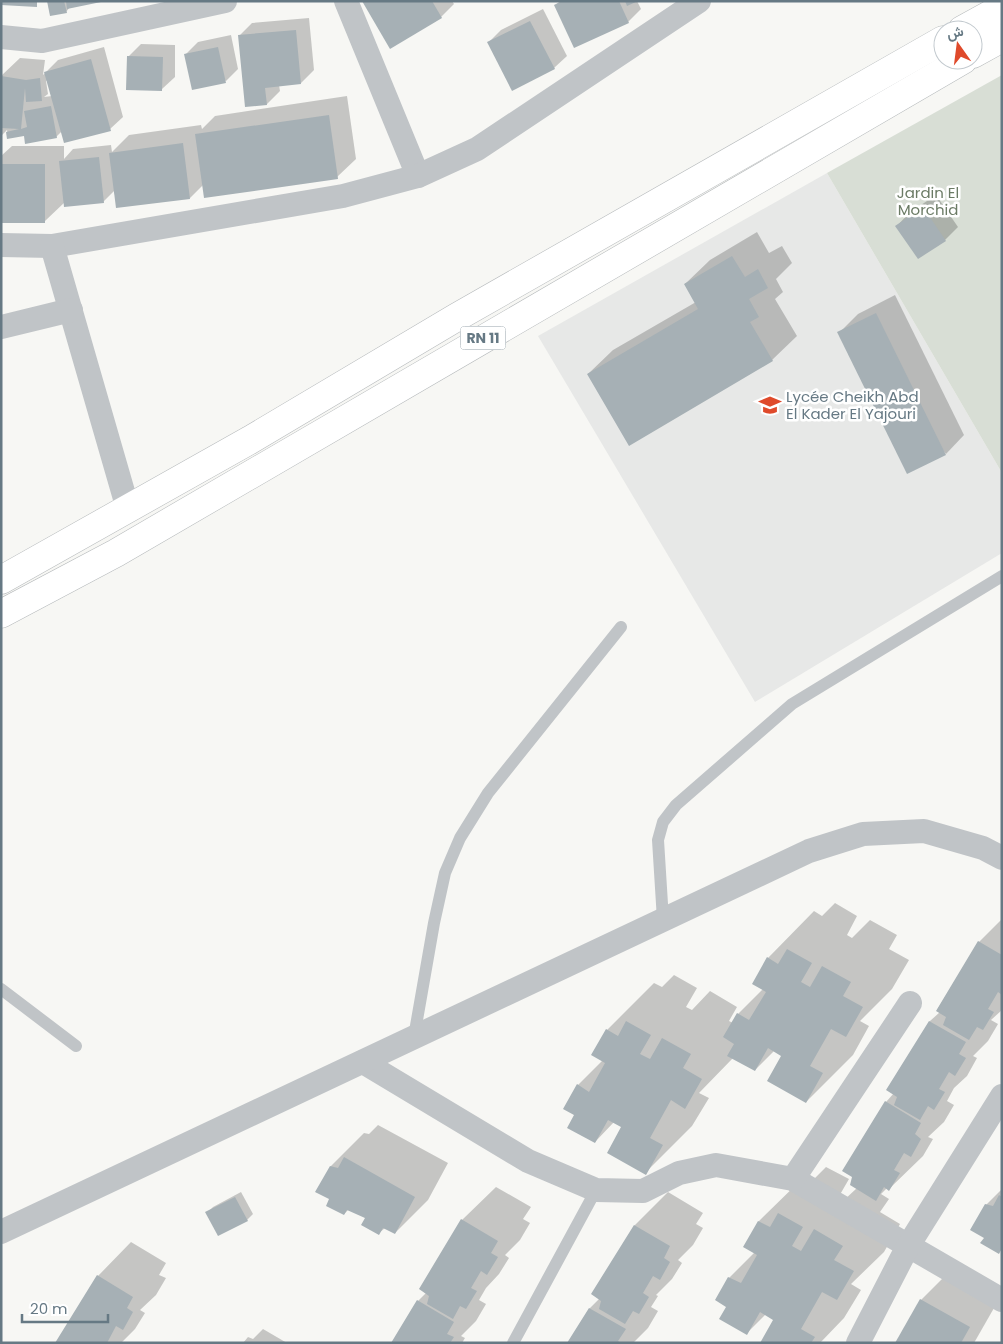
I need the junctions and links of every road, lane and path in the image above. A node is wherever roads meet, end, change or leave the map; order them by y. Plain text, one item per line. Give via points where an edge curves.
1 (225, 1) edge
2 (346, 1) edge
3 (699, 1) edge
4 (1002, 8) edge
5 (980, 20) edge
6 (1, 37) edge
7 (1002, 38) edge
8 (933, 46) edge
9 (983, 48) edge
10 (946, 70) edge
11 (418, 176) junction
12 (1, 245) edge
13 (52, 246) junction
14 (71, 310) junction
15 (1, 327) edge
16 (128, 509) junction
17 (1002, 576) edge
18 (1, 580) edge
19 (1, 614) edge
20 (621, 627) dead end
21 (1002, 858) edge
22 (664, 920) junction
23 (1, 989) edge
24 (910, 1003) dead end
25 (414, 1038) junction
26 (76, 1046) dead end
27 (363, 1062) junction
28 (1002, 1096) edge
29 (793, 1179) junction
30 (596, 1190) junction
31 (1, 1232) edge
32 (908, 1246) junction
33 (1002, 1300) edge
34 (513, 1343) edge
35 (858, 1343) edge

1 - 6 street via 42,40
2 - 11 street
3 - 11 street via 477,150
4 - 5 highway
7 - 9 highway
8 - 16 highway, RN 11
10 - 19 highway, RN 11 via 124,548
11 - 13 street via 343,196
12 - 13 street
13 - 14 street
14 - 15 street
14 - 16 street
16 - 18 highway, RN 11
17 - 22 lane via 792,704 676,806 663,822 658,840
20 - 25 lane via 488,793 460,838 445,873
21 - 22 street via 983,848 924,831 864,834 809,851
22 - 25 street
23 - 26 lane
24 - 29 street
25 - 27 street
27 - 30 street via 528,1162
27 - 31 street
28 - 32 street
29 - 30 street via 716,1165 679,1173 643,1191
29 - 32 street
30 - 34 lane
32 - 33 street
32 - 35 street

